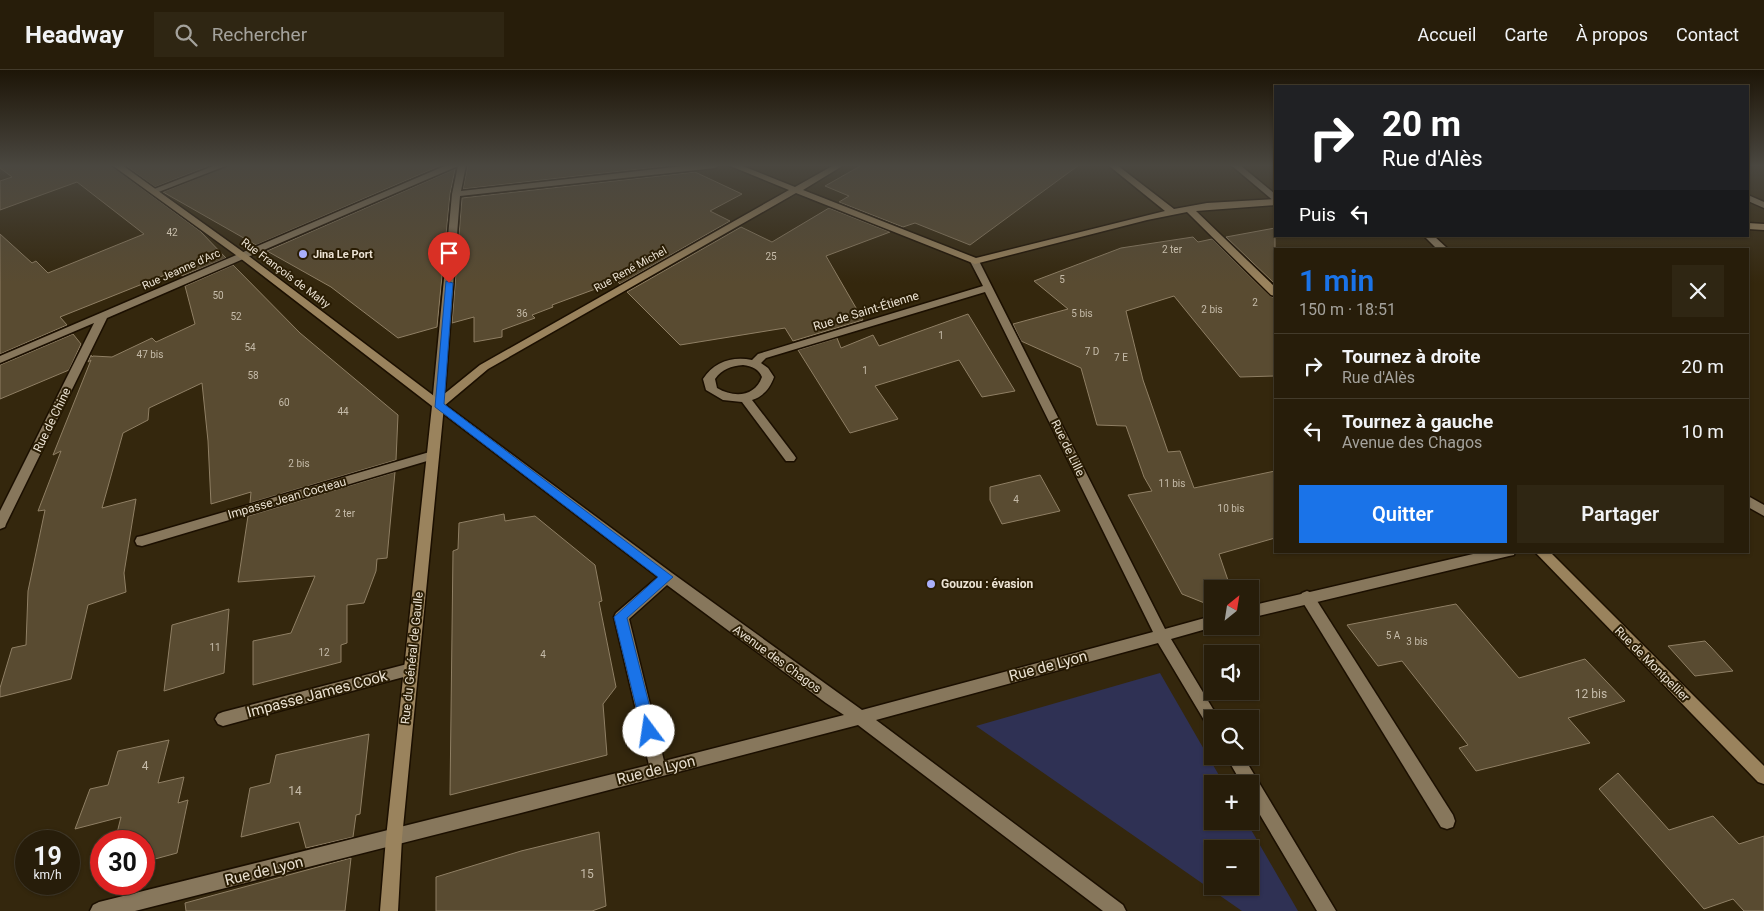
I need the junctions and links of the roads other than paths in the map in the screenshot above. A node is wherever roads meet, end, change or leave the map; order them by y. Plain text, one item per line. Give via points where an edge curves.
1 (170, 204) edge
2 (363, 204) edge
3 (455, 204) edge
4 (771, 204) edge
5 (832, 204) edge
6 (1162, 204) edge
7 (1240, 204) edge
8 (1188, 209) junction
9 (1172, 212) junction
10 (1749, 226) edge
11 (1764, 227) edge
12 (1429, 237) edge
13 (1442, 248) edge
14 (243, 256) junction
15 (975, 261) junction
16 (988, 288) junction
17 (1274, 292) edge
18 (104, 316) junction
19 (0, 360) edge
20 (754, 364) junction
21 (745, 398) junction
22 (438, 405) junction
23 (433, 455) junction
24 (790, 458) dead end
25 (1753, 503) edge
26 (1764, 511) edge
27 (0, 524) edge
28 (142, 541) dead end
29 (1499, 553) edge
30 (1542, 553) edge
31 (667, 577) junction
32 (1307, 597) junction
33 (1259, 610) edge
34 (1204, 624) edge
35 (1161, 635) junction
36 (411, 669) junction
37 (1206, 710) edge
38 (860, 718) junction
39 (223, 719) dead end
40 (1239, 765) edge
41 (658, 769) junction
42 (1764, 777) edge
43 (1447, 820) dead end
44 (394, 838) junction
45 (99, 911) edge
46 (389, 911) edge
47 (1117, 911) edge
48 (1327, 911) edge

1 - 14 street, Rue François de Mahy
2 - 14 street, Rue Jeanne d'Arc
3 - 22 street
4 - 22 street, Rue René Michel via 484,367
5 - 15 street
6 - 9 street
7 - 8 street
8 - 9 street
8 - 17 street
9 - 15 street
10 - 11 street
12 - 13 street
14 - 18 street, Rue Jeanne d'Arc
14 - 22 street, Rue François de Mahy
15 - 16 street, Rue de Lille
16 - 20 street, Rue de Saint-Étienne via 762,356
16 - 35 street, Rue de Lille
18 - 19 street, Rue Jeanne d'Arc
18 - 27 street, Rue de Chine
20 - 21 street via 766,371 767,384 755,395
20 - 21 street via 726,364 712,373 709,379 712,390 718,395
21 - 24 street
22 - 23 street, Rue du Général de Gaulle
22 - 31 street, Avenue des Chagos
23 - 28 street, Impasse Jean Cocteau
23 - 36 street, Rue du Général de Gaulle
25 - 26 street
29 - 32 street
30 - 42 street, Rue de Montpellier
31 - 38 street, Avenue des Chagos
31 - 41 street via 620,617
32 - 33 street
32 - 43 street
34 - 35 street, Rue de Lyon
35 - 37 street, Rue de Lille
35 - 38 street, Rue de Lyon
36 - 39 street, Impasse James Cook
36 - 44 street, Rue du Général de Gaulle
38 - 41 street, Rue de Lyon
38 - 47 street, Avenue des Chagos
40 - 48 street
41 - 44 street, Rue de Lyon
44 - 45 street, Rue de Lyon
44 - 46 street, Rue du Général de Gaulle

